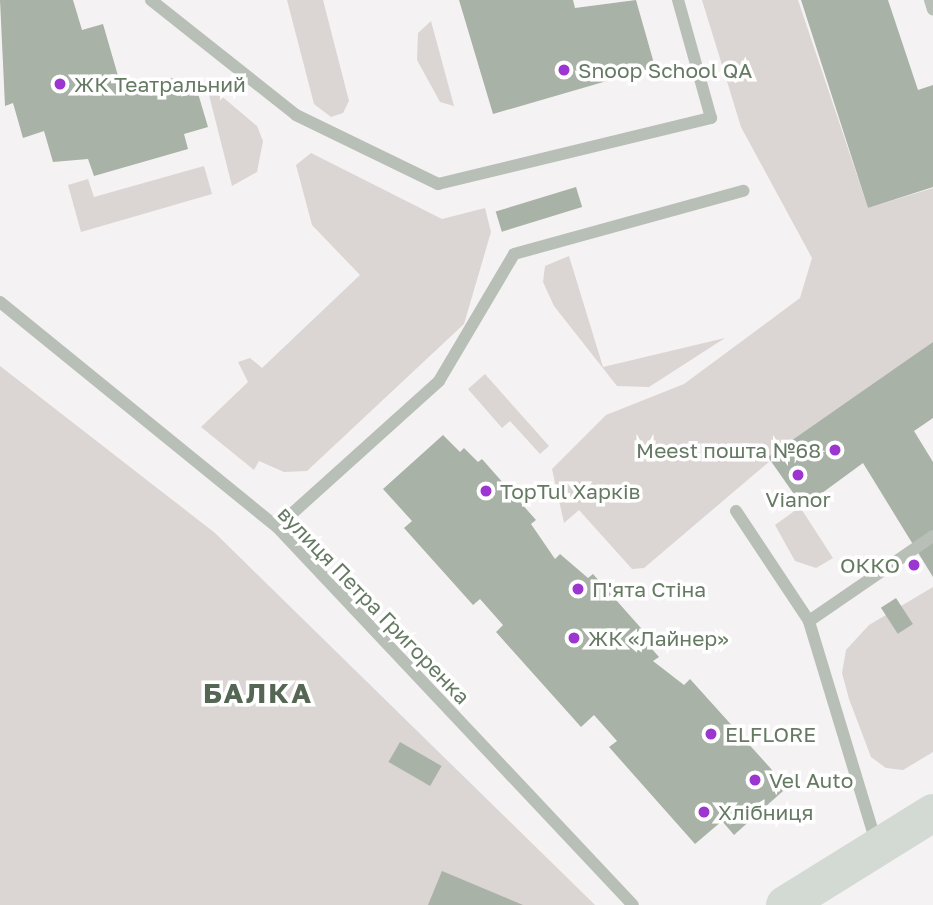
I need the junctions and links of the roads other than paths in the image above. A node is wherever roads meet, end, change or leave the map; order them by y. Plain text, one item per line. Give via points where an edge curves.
1 (151, 0) edge
2 (678, 0) edge
3 (930, 0) edge
4 (933, 10) edge
5 (743, 191) dead end
6 (0, 302) edge
7 (736, 511) dead end
8 (277, 527) junction
9 (933, 536) edge
10 (809, 621) junction
11 (933, 813) edge
12 (877, 847) junction
13 (633, 905) edge
14 (785, 905) edge

1 - 2 street via 296,115 438,184 711,118
3 - 4 street
5 - 8 street via 514,254 439,381
6 - 8 street, вулиця Петра Григоренка
7 - 10 street
8 - 13 street, вулиця Петра Григоренка
9 - 10 street
10 - 12 street
11 - 12 main road
12 - 14 main road

